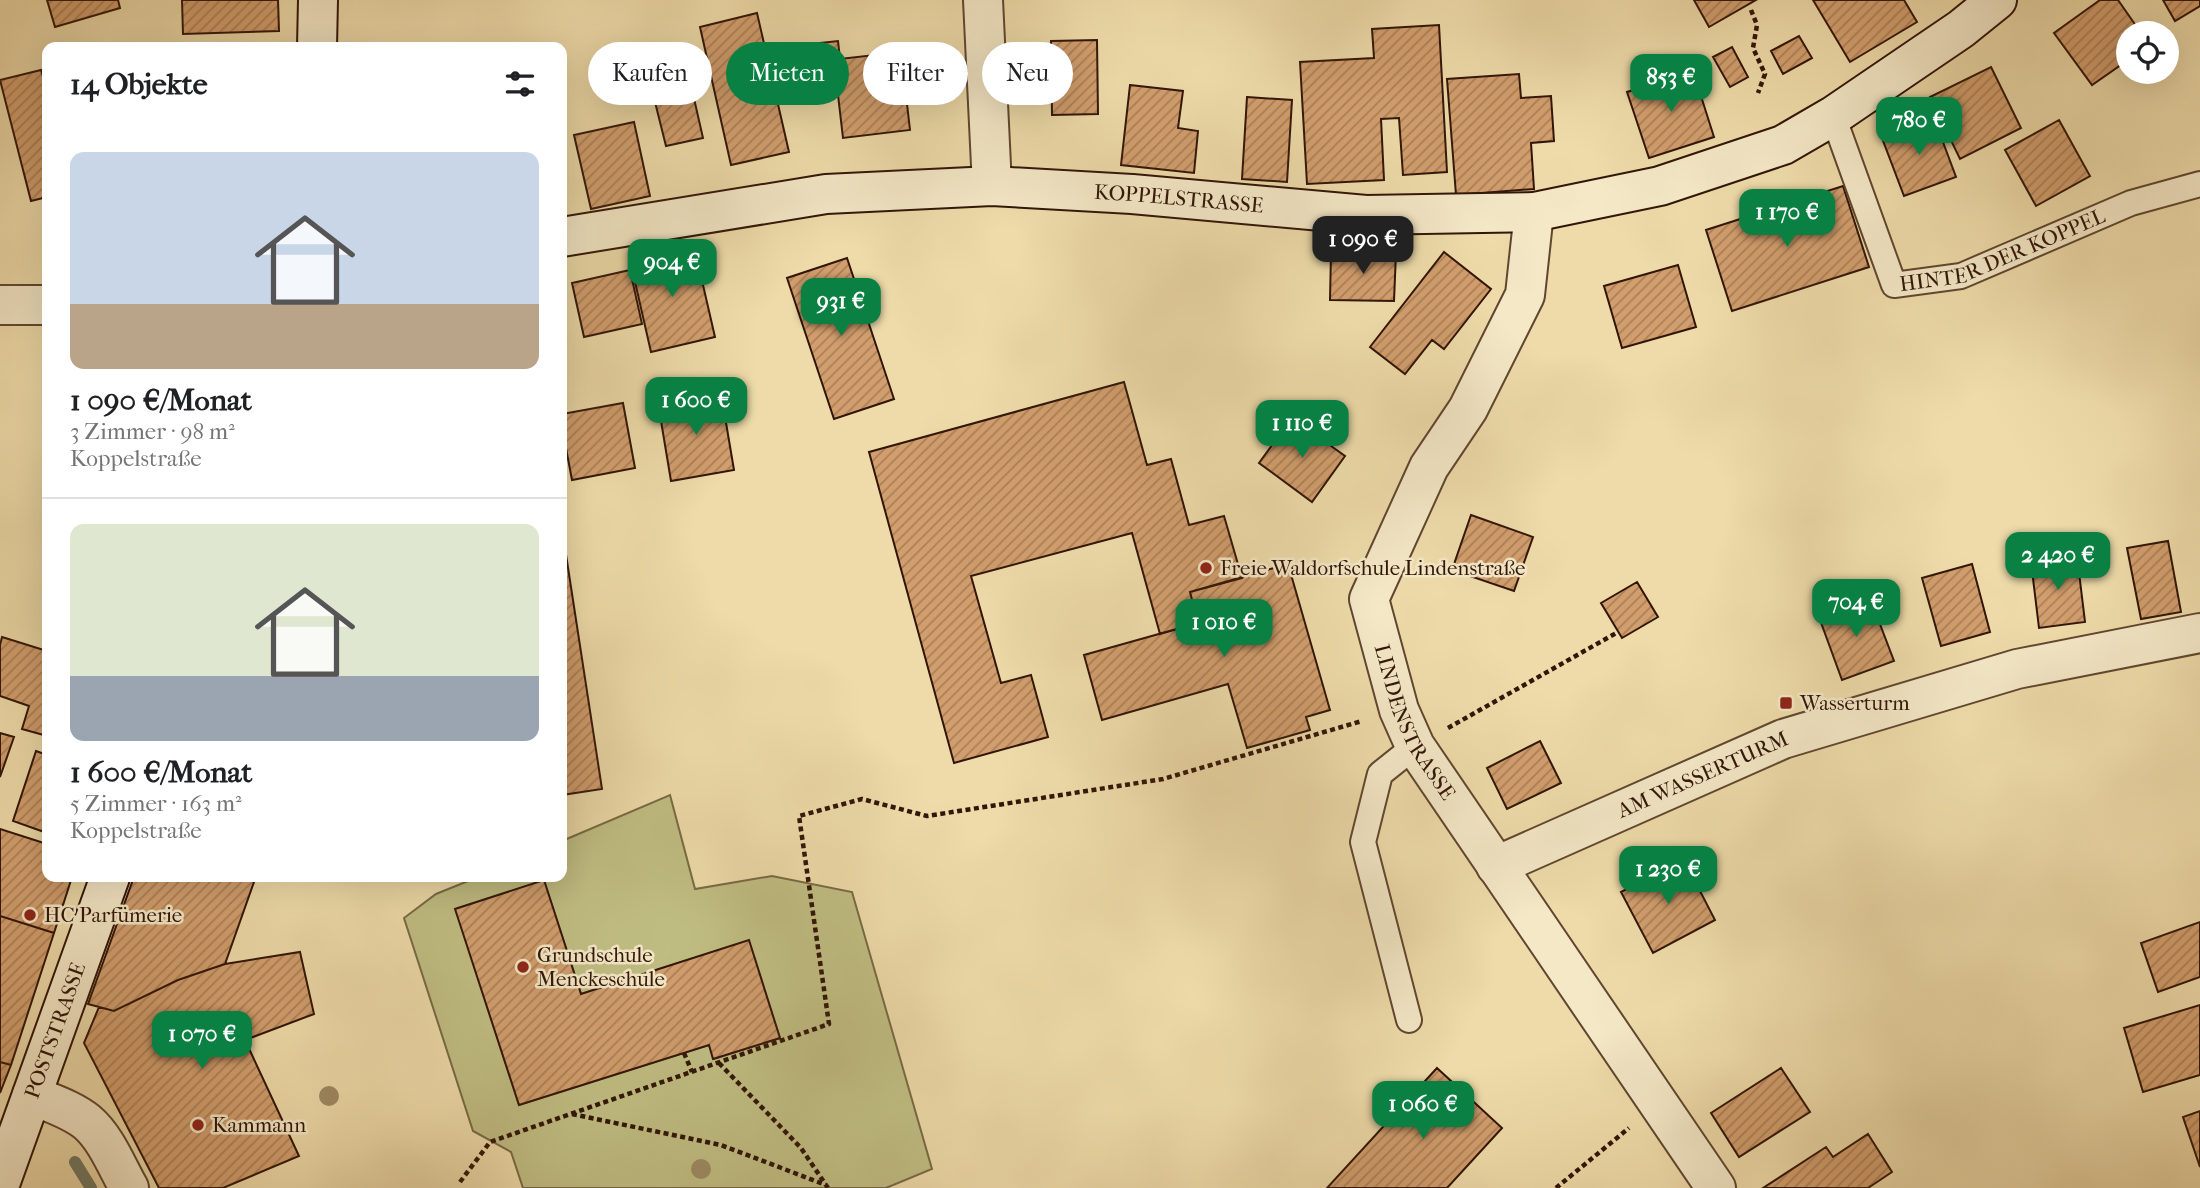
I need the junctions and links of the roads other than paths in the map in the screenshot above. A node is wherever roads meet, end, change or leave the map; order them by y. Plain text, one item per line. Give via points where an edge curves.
1 (318, 0) edge
2 (983, 0) edge
3 (1997, 0) edge
4 (317, 42) edge
5 (1833, 116) junction
6 (2200, 184) edge
7 (992, 186) junction
8 (1534, 212) junction
9 (567, 236) edge
10 (0, 305) edge
11 (42, 305) edge
12 (2200, 633) edge
13 (1415, 747) junction
14 (1496, 866) junction
15 (108, 882) edge
16 (1409, 1020) dead end
17 (32, 1096) junction
18 (0, 1184) edge
19 (129, 1188) edge
20 (1716, 1188) edge

1 - 4 street
2 - 7 street
3 - 5 street, KOPPELSTRASSE
5 - 6 lane, HINTER DER KOPPEL via 1894,285 1961,276 2131,204
5 - 8 street, KOPPELSTRASSE via 1783,145 1660,186
7 - 8 street, KOPPELSTRASSE via 1366,215
7 - 9 street, KOPPELSTRASSE via 826,194
8 - 13 street, LINDENSTRASSE via 1525,295 1468,409 1429,467 1369,599 1399,710
10 - 11 street
12 - 14 street, AM WASSERTURM via 2017,669 1783,738
13 - 14 street, LINDENSTRASSE
13 - 16 lane via 1380,774 1363,842
14 - 20 street, LINDENSTRASSE
15 - 17 street, POSTSTRASSE
17 - 18 street, POSTSTRASSE
17 - 19 street via 88,1122

